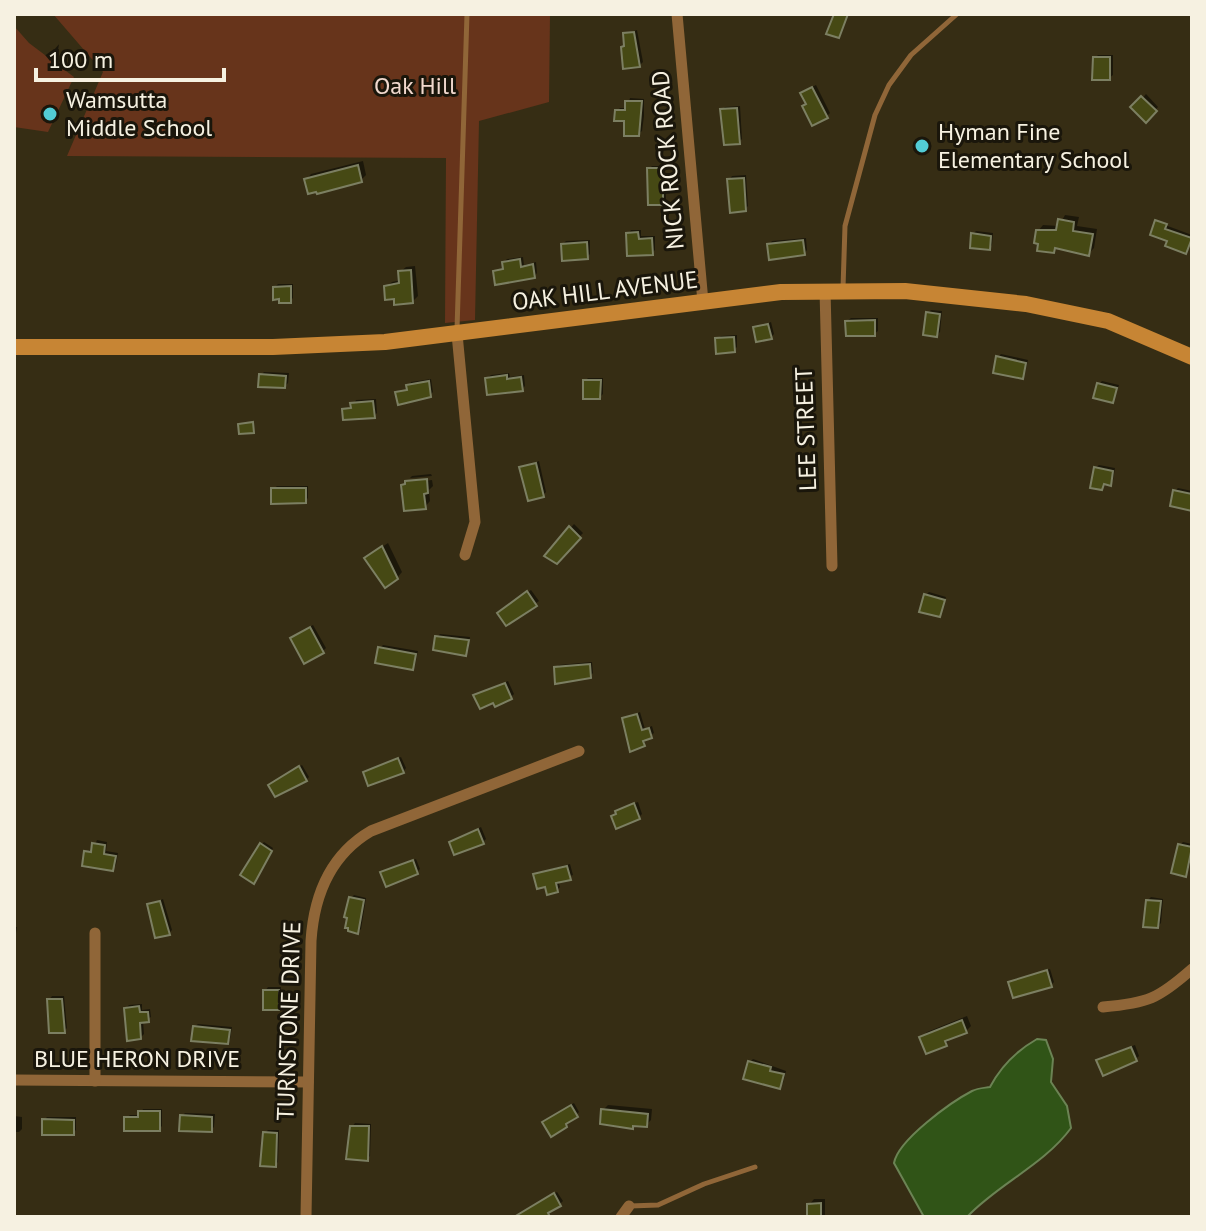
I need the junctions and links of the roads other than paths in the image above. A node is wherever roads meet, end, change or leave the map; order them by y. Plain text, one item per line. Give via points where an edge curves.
1 (467, 14) edge
2 (677, 14) edge
3 (957, 14) edge
4 (842, 289) junction
5 (825, 290) junction
6 (703, 302) junction
7 (457, 334) junction
8 (14, 347) edge
9 (1192, 357) edge
10 (465, 555) dead end
11 (832, 566) dead end
12 (579, 751) dead end
13 (95, 933) dead end
14 (1192, 969) edge
15 (1103, 1007) dead end
16 (14, 1080) edge
17 (95, 1081) junction
18 (308, 1082) junction
19 (755, 1167) dead end
20 (629, 1206) joint
21 (306, 1217) edge
22 (621, 1217) edge

1 - 7 lane
2 - 6 street, NICK ROCK ROAD
3 - 4 lane via 911,55 875,115 845,226
4 - 5 main road, OAK HILL AVENUE
4 - 9 main road, OAK HILL AVENUE via 918,292 1055,309 1108,321
5 - 6 main road, OAK HILL AVENUE
5 - 11 street, LEE STREET
6 - 7 main road, OAK HILL AVENUE
7 - 8 main road, OAK HILL AVENUE via 326,345
7 - 10 street via 475,522
12 - 18 street, TURNSTONE DRIVE via 371,831 346,849 320,888 312,922
13 - 17 street
14 - 15 street via 1158,996 1139,1004
16 - 17 street, BLUE HERON DRIVE
17 - 18 street, BLUE HERON DRIVE
18 - 21 street, TURNSTONE DRIVE
19 - 20 lane via 658,1205
20 - 22 street

